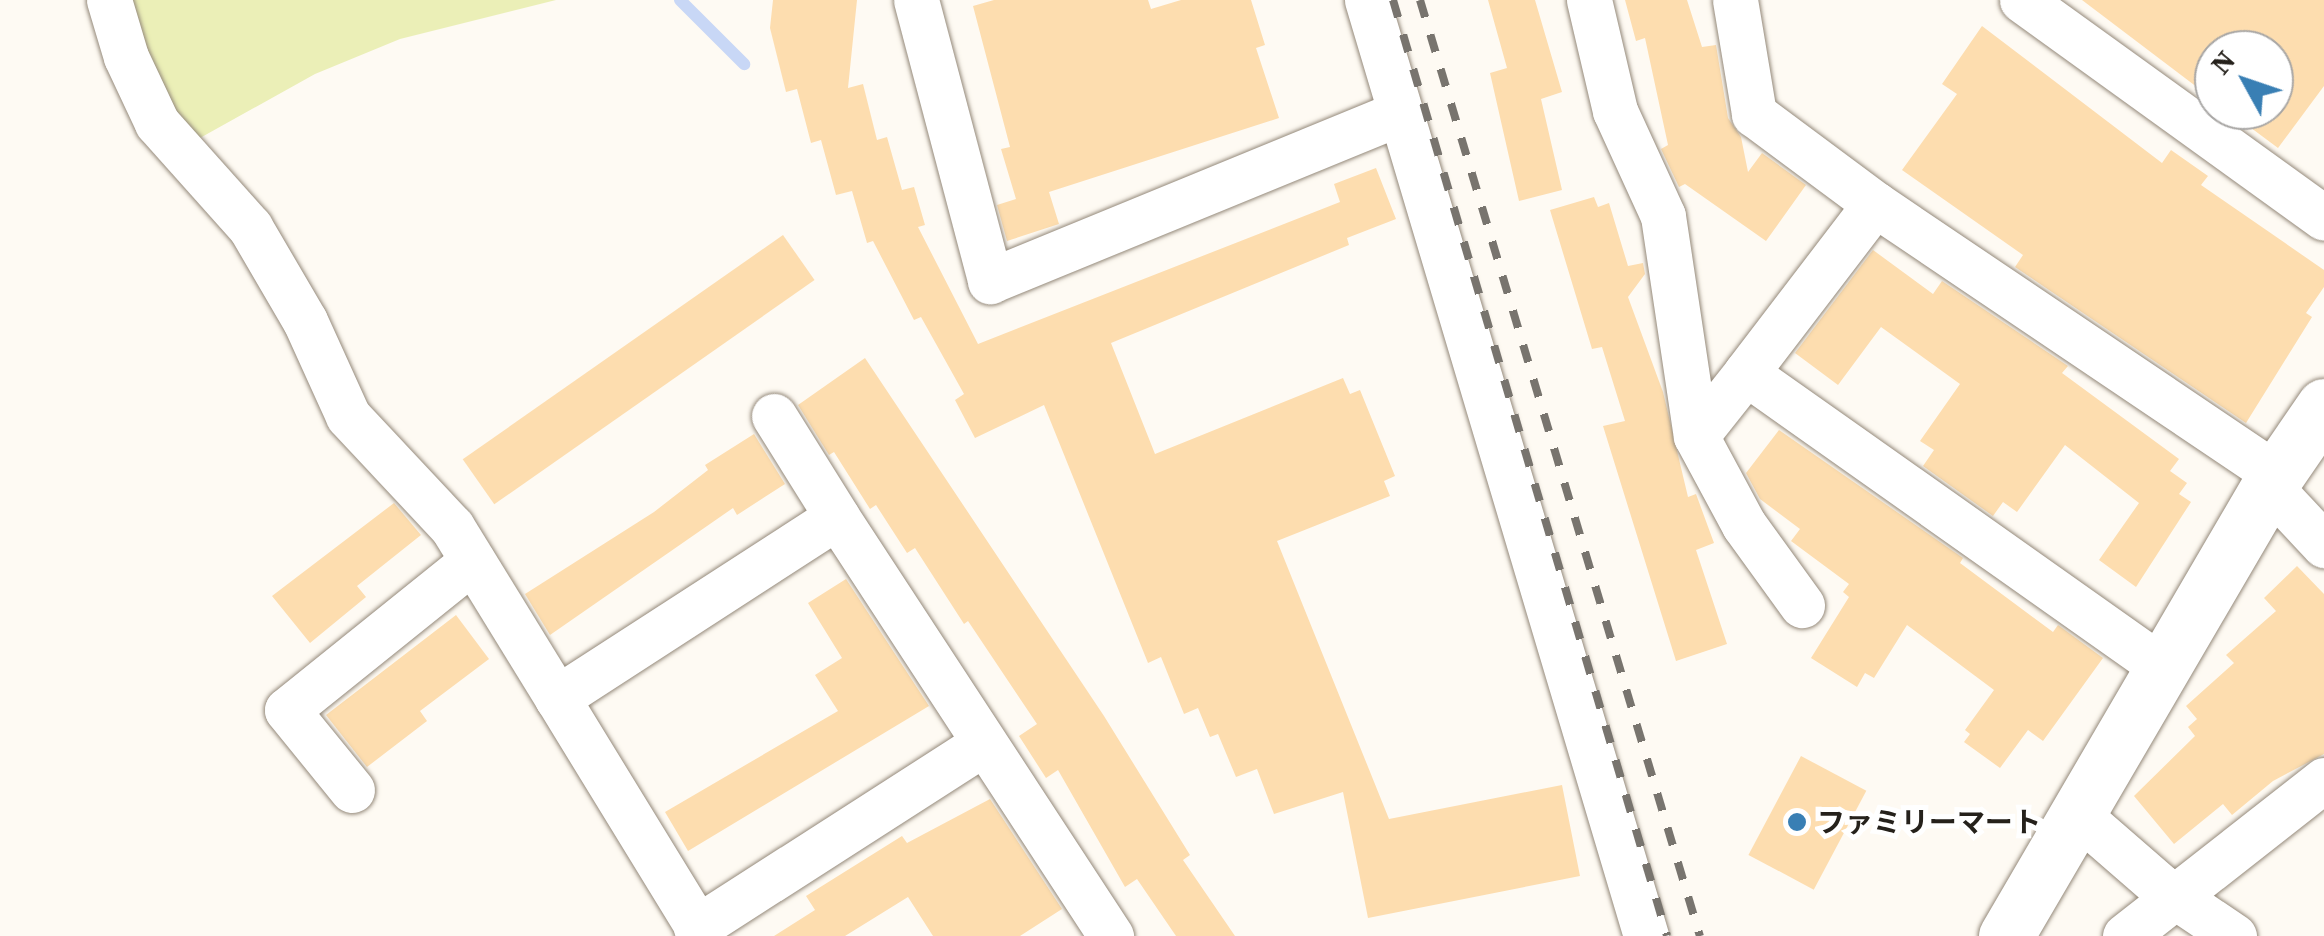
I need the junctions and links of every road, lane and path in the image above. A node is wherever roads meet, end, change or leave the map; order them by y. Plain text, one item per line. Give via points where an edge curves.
1 (109, 0) edge
2 (916, 0) edge
3 (1367, 0) edge
4 (1590, 0) edge
5 (1735, 0) edge
6 (2022, 0) edge
7 (1400, 113) junction
8 (1875, 204) junction
9 (2324, 218) edge
10 (1746, 373) junction
11 (2324, 406) edge
12 (774, 416) dead end
13 (1696, 436) junction
14 (2273, 480) junction
15 (837, 517) junction
16 (2324, 545) edge
17 (472, 561) junction
18 (1802, 605) dead end
19 (2162, 667) junction
20 (557, 698) junction
21 (982, 744) junction
22 (2324, 780) edge
23 (352, 790) dead end
24 (2076, 814) junction
25 (2172, 894) junction
26 (699, 932) edge
27 (1111, 936) edge
28 (1646, 936) edge
29 (2006, 936) edge
30 (2125, 936) edge
31 (2234, 936) edge

1 - 17 street via 126,57 158,123 250,226 348,416 452,527
2 - 7 street via 990,281
3 - 7 street
4 - 13 street via 1614,111 1662,216
5 - 8 street via 1754,114
6 - 9 street
7 - 28 street
8 - 10 street
8 - 14 street
10 - 13 street
10 - 19 street
11 - 14 street
12 - 15 street
13 - 18 street via 1744,526
14 - 16 street
14 - 19 street
15 - 20 street
15 - 21 street
17 - 20 street
17 - 23 street via 287,710
19 - 24 street
20 - 26 street
21 - 26 street
21 - 27 street
22 - 25 street
24 - 25 street
24 - 29 street
25 - 30 street
25 - 31 street

